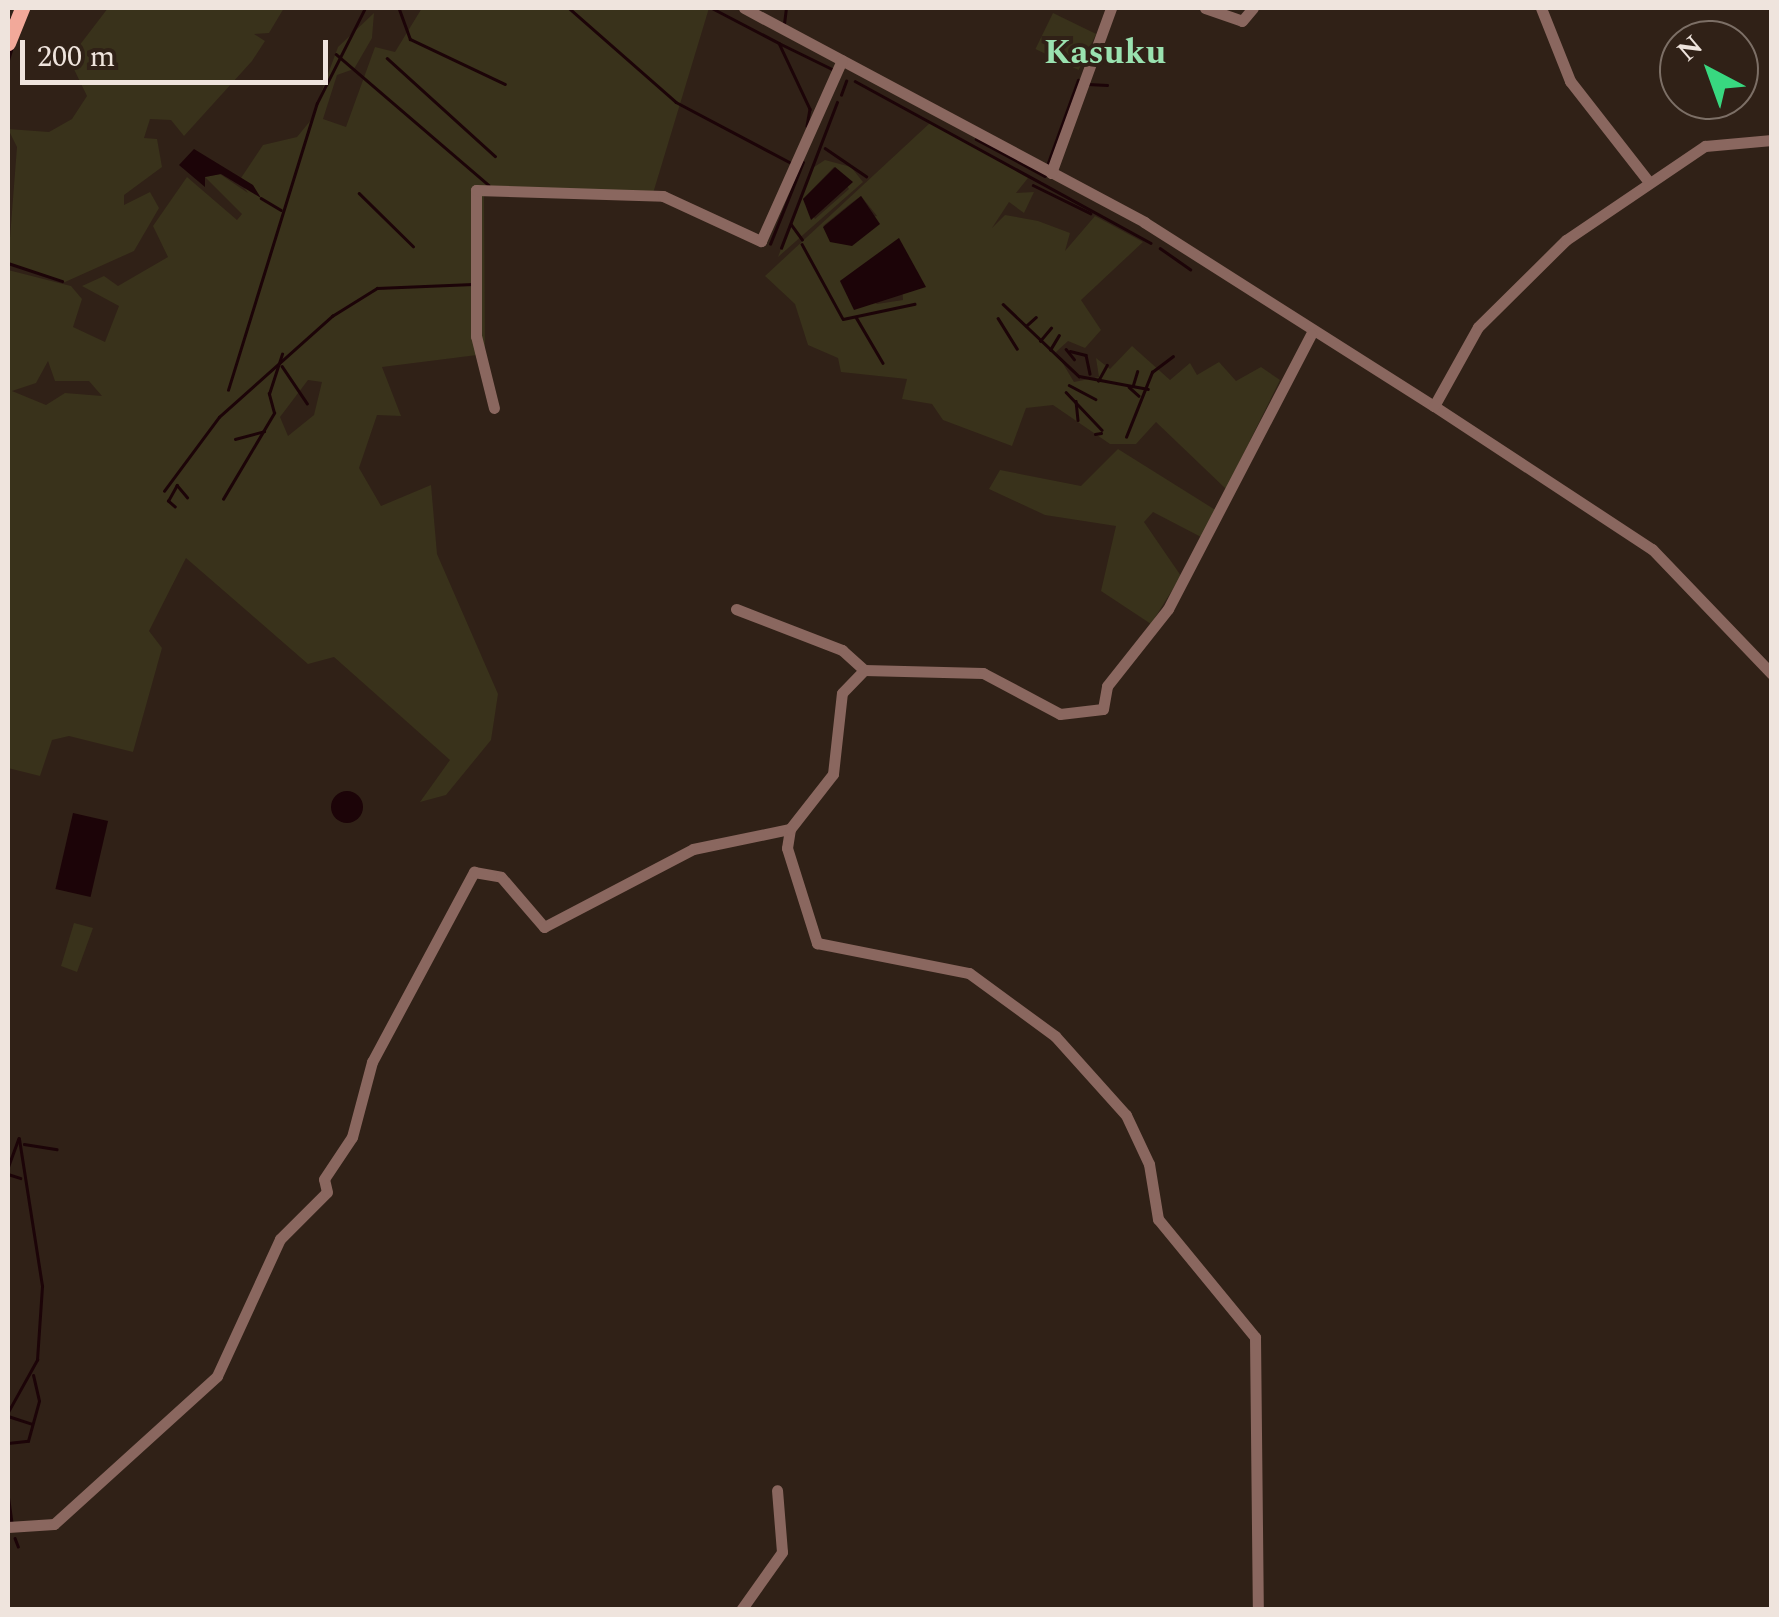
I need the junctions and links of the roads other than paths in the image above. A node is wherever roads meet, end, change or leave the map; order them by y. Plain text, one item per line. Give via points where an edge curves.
1 (22, 8) edge
2 (744, 8) edge
3 (1111, 8) edge
4 (1205, 8) edge
5 (1253, 8) edge
6 (1541, 8) edge
7 (8, 43) edge
8 (842, 60) junction
9 (1772, 140) edge
10 (1051, 173) junction
11 (1648, 181) junction
12 (1311, 334) junction
13 (1434, 406) junction
14 (494, 408) dead end
15 (736, 609) dead end
16 (864, 670) junction
17 (1772, 674) edge
18 (790, 829) junction
19 (760, 840) junction
20 (787, 848) junction
21 (777, 1490) dead end
22 (8, 1527) edge
23 (741, 1610) edge
24 (1258, 1610) edge

1 - 7 main road
2 - 8 street
3 - 10 street
4 - 5 street via 1242,21
6 - 11 street via 1570,81
8 - 10 street
8 - 14 street via 768,239 663,196 476,190 476,336
9 - 11 street via 1705,146
10 - 12 street via 1144,222
11 - 13 street via 1566,240 1478,327
12 - 13 street
12 - 16 street via 1168,609 1107,686 1103,709 1060,714 983,673
13 - 17 street via 1652,549
15 - 16 street via 842,650
16 - 18 street via 842,693 834,774
18 - 19 street
18 - 20 street
19 - 20 street
19 - 22 street via 693,849 544,927 502,877 474,872 372,1062 352,1137 324,1179 328,1192 280,1239 217,1376 54,1524
20 - 24 street via 817,943 969,973 1055,1036 1126,1116 1149,1164 1158,1219 1254,1338
21 - 23 street via 782,1552

